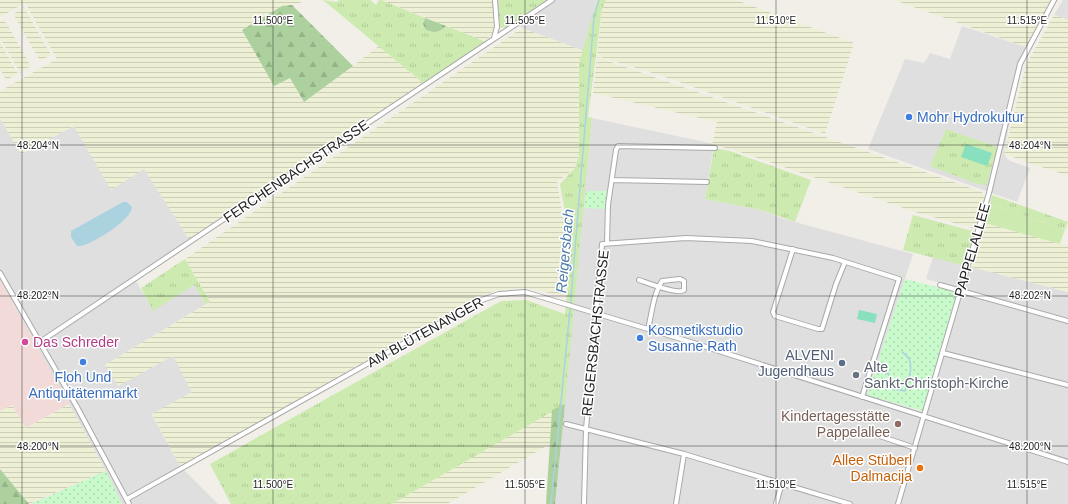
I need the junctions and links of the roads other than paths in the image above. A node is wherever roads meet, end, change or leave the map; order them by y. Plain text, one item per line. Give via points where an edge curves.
1 (496, 0) edge
2 (552, 0) edge
3 (1054, 0) edge
4 (497, 27) junction
5 (505, 31) junction
6 (494, 39) junction
7 (715, 148) dead end
8 (612, 180) junction
9 (707, 182) dead end
10 (607, 243) junction
11 (793, 249) junction
12 (845, 262) junction
13 (0, 273) edge
14 (639, 280) dead end
15 (658, 286) junction
16 (940, 286) dead end
17 (960, 291) junction
18 (595, 313) junction
19 (1068, 320) edge
20 (648, 329) junction
21 (40, 342) junction
22 (943, 353) junction
23 (1068, 385) edge
24 (862, 397) junction
25 (924, 416) junction
26 (566, 424) dead end
27 (586, 429) junction
28 (874, 434) dead end
29 (914, 448) junction
30 (684, 454) junction
31 (1068, 462) edge
32 (782, 483) junction
33 (127, 499) junction
34 (129, 504) edge
35 (584, 504) edge
36 (676, 504) edge
37 (776, 504) edge
38 (850, 504) edge
39 (898, 504) edge

1 - 4 street
2 - 5 street, FERCHENBACHSTRASSE
3 - 17 street, PAPPELALLEE via 1020,64 989,193
4 - 5 street
4 - 6 street
5 - 6 street, FERCHENBACHSTRASSE
6 - 21 street, FERCHENBACHSTRASSE
7 - 8 street, REIGERSBACHSTRASSE via 618,146
8 - 9 street
8 - 10 street, REIGERSBACHSTRASSE via 608,205
10 - 11 street via 714,239 752,241
10 - 18 street, REIGERSBACHSTRASSE via 602,244
11 - 12 street
11 - 12 street via 773,312 775,316 818,329 825,326 830,303
12 - 24 street via 899,279
13 - 21 street
14 - 15 street
15 - 15 street via 665,279 680,279 684,281 685,286 684,290 678,292
15 - 20 street
16 - 17 street
17 - 19 street
17 - 22 street, PAPPELALLEE
18 - 20 street, AM BLÜTENANGER
18 - 27 street, REIGERSBACHSTRASSE
18 - 33 street, AM BLÜTENANGER via 525,292 499,294 479,301
20 - 24 street, AM BLÜTENANGER
21 - 33 street
22 - 23 street
22 - 25 street, PAPPELALLEE
24 - 25 street, AM BLÜTENANGER
25 - 29 street, PAPPELALLEE
25 - 31 street, AM BLÜTENANGER
26 - 27 street
27 - 30 street
27 - 35 street, REIGERSBACHSTRASSE
28 - 29 street
29 - 39 street, PAPPELALLEE
30 - 32 street
30 - 36 street
32 - 37 street
32 - 38 street
33 - 34 street

